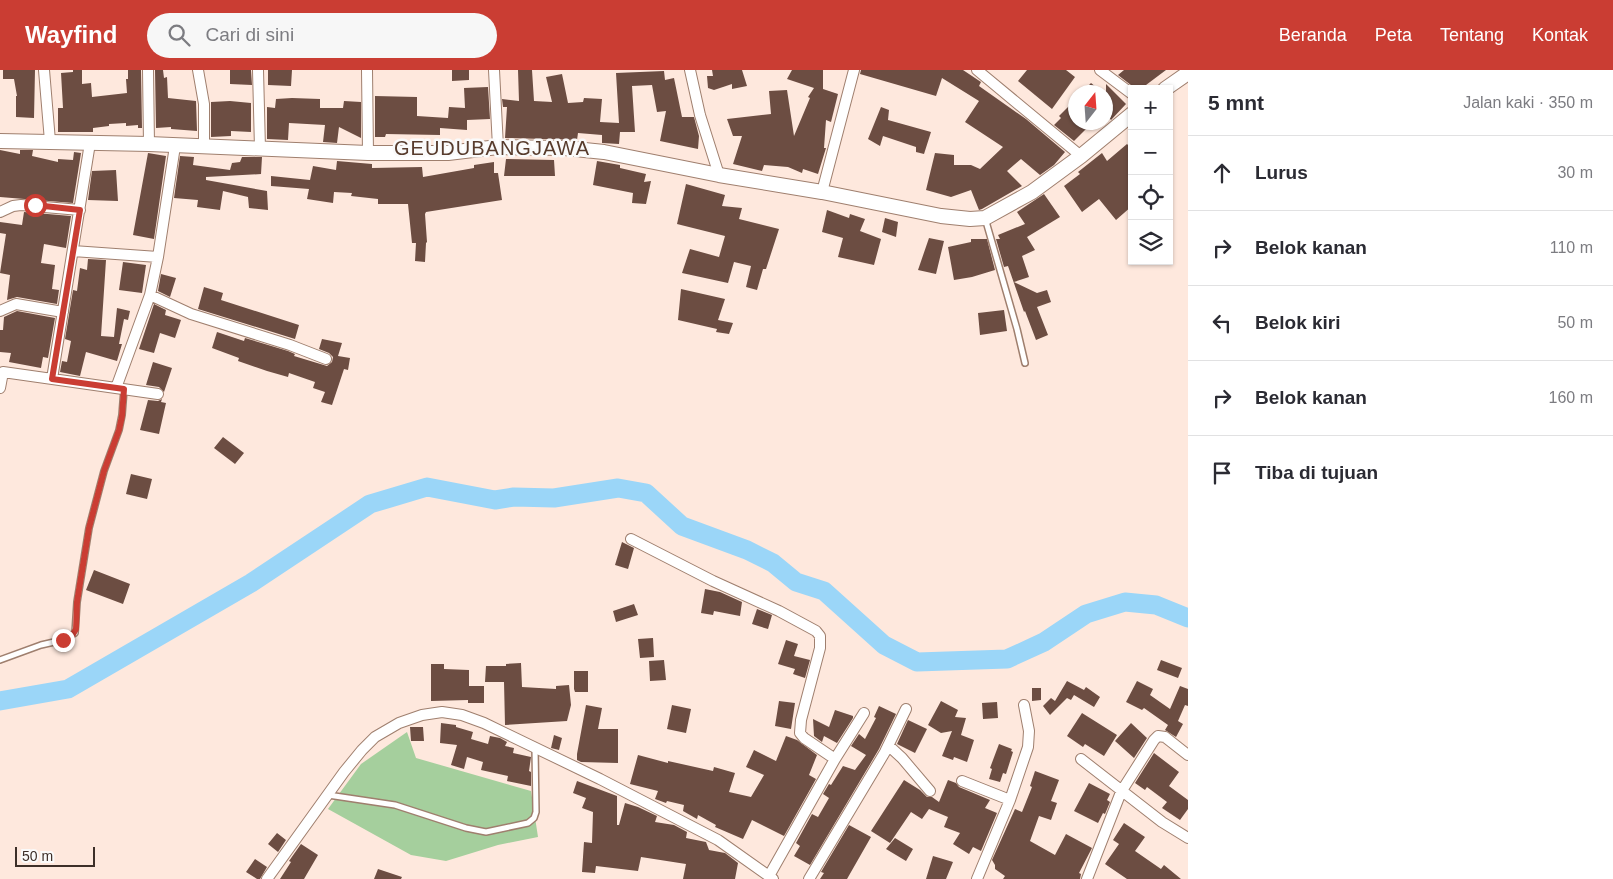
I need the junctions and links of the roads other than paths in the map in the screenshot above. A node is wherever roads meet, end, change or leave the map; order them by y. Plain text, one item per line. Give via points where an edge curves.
1 (44, 70) edge
2 (148, 70) edge
3 (198, 70) edge
4 (258, 70) edge
5 (367, 70) edge
6 (494, 70) edge
7 (690, 70) edge
8 (854, 70) edge
9 (977, 70) edge
10 (1100, 70) edge
11 (1188, 73) edge
12 (1172, 85) edge
13 (1128, 91) edge
14 (1128, 117) edge
15 (0, 141) edge
16 (50, 141) junction
17 (90, 143) junction
18 (149, 144) junction
19 (175, 146) junction
20 (204, 146) junction
21 (498, 147) junction
22 (260, 149) junction
23 (368, 153) junction
24 (1081, 156) junction
25 (719, 175) junction
26 (822, 192) junction
27 (80, 210) junction
28 (0, 212) edge
29 (985, 218) junction
30 (73, 251) junction
31 (158, 257) junction
32 (150, 295) junction
33 (0, 312) edge
34 (63, 312) junction
35 (326, 359) dead end
36 (1025, 363) dead end
37 (52, 379) junction
38 (0, 388) edge
39 (120, 388) junction
40 (158, 394) dead end
41 (631, 539) dead end
42 (0, 660) edge
43 (1024, 705) dead end
44 (906, 709) dead end
45 (864, 713) dead end
46 (889, 746) junction
47 (535, 747) junction
48 (1188, 755) edge
49 (835, 759) junction
50 (1081, 759) dead end
51 (962, 781) dead end
52 (930, 791) dead end
53 (1122, 792) junction
54 (328, 795) junction
55 (1010, 800) junction
56 (1188, 838) edge
57 (771, 877) edge
58 (267, 879) edge
59 (809, 879) edge
60 (977, 879) edge
61 (1087, 879) edge

1 - 16 street
2 - 18 street
3 - 20 street via 204,104
4 - 22 street
5 - 23 street
6 - 21 street
7 - 25 street
8 - 26 street
9 - 24 street
10 - 13 street
11 - 12 street
14 - 24 street
15 - 16 street
16 - 17 street
17 - 18 street
17 - 27 street
18 - 19 street
19 - 20 street
19 - 31 street
20 - 22 street
21 - 23 street via 448,153
21 - 25 street via 540,146 604,152
22 - 23 street
24 - 29 street via 1032,192
25 - 26 street
26 - 29 street via 941,216
27 - 28 street via 21,205
27 - 30 street
29 - 36 lane
30 - 31 street
30 - 34 street
31 - 32 street
32 - 35 street via 191,314 283,342
32 - 39 street
33 - 34 street via 16,304
34 - 37 street
37 - 38 street via 3,372
37 - 39 street
39 - 40 street
39 - 42 lane via 122,416 89,528 75,633 63,640
41 - 49 street via 816,631 820,636 820,648 800,733
43 - 55 street via 1029,731 1028,747
44 - 46 street
45 - 49 street
46 - 52 street
46 - 59 street
47 - 54 street via 462,715 442,712 422,715 399,723 375,737
47 - 54 lane via 534,818 528,823 497,831 466,828 395,805
47 - 57 street via 718,840
48 - 53 street via 1165,737 1158,736
49 - 57 street
50 - 53 street
51 - 55 street
53 - 56 street
53 - 61 street
54 - 58 street
55 - 60 street

